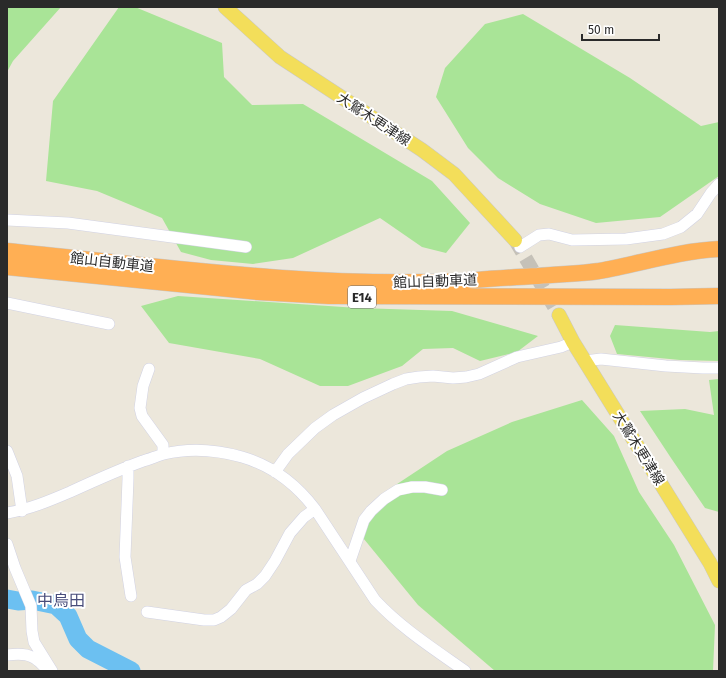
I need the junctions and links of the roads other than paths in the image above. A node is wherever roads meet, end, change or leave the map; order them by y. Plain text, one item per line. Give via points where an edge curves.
1 (225, 7) edge
2 (719, 184) edge
3 (7, 220) edge
4 (518, 244) joint
5 (246, 248) dead end
6 (719, 249) edge
7 (7, 251) edge
8 (7, 267) edge
9 (719, 296) edge
10 (7, 303) edge
11 (559, 315) tunnel mouth
12 (109, 324) dead end
13 (573, 342) junction
14 (585, 361) junction
15 (719, 368) edge
16 (149, 369) dead end
17 (7, 451) edge
18 (163, 454) junction
19 (128, 466) junction
20 (275, 472) junction
21 (442, 490) dead end
22 (315, 509) junction
23 (22, 511) junction
24 (7, 513) edge
25 (7, 544) edge
26 (350, 561) junction
27 (719, 581) edge
28 (131, 596) dead end
29 (147, 612) dead end
30 (7, 655) edge
31 (49, 671) edge
32 (52, 671) edge
33 (465, 671) edge

1 - 4 main road, 大鷲木更津線 via 280,58 422,150 454,174
2 - 4 street via 697,214 681,227 663,234 626,239 572,240 549,234 539,235
3 - 5 street via 68,223
6 - 7 highway, 館山自動車道 / E14 via 572,274 395,282 259,276
8 - 9 highway, 館山自動車道 / E14 via 258,292 329,296
10 - 12 street
11 - 13 main road, 大鷲木更津線
13 - 14 main road, 大鷲木更津線
13 - 20 street via 517,357 480,374 453,378 419,377 393,384 363,398 315,428 288,454
14 - 15 street via 601,359 666,366
14 - 27 main road, 大鷲木更津線
16 - 18 street via 143,386 140,408 142,416 163,445
17 - 23 street via 17,476
18 - 19 street
18 - 20 street via 206,450 231,454 252,460
19 - 23 street
19 - 28 street via 125,557
20 - 22 street via 293,484
21 - 26 street via 412,487 398,490 384,499 364,520
22 - 26 street
22 - 29 street via 290,533 265,576 258,584 246,590 221,618 204,620
23 - 24 street
25 - 32 street via 31,606 34,642
26 - 33 street via 375,600 387,612
30 - 31 street via 23,654 33,657

